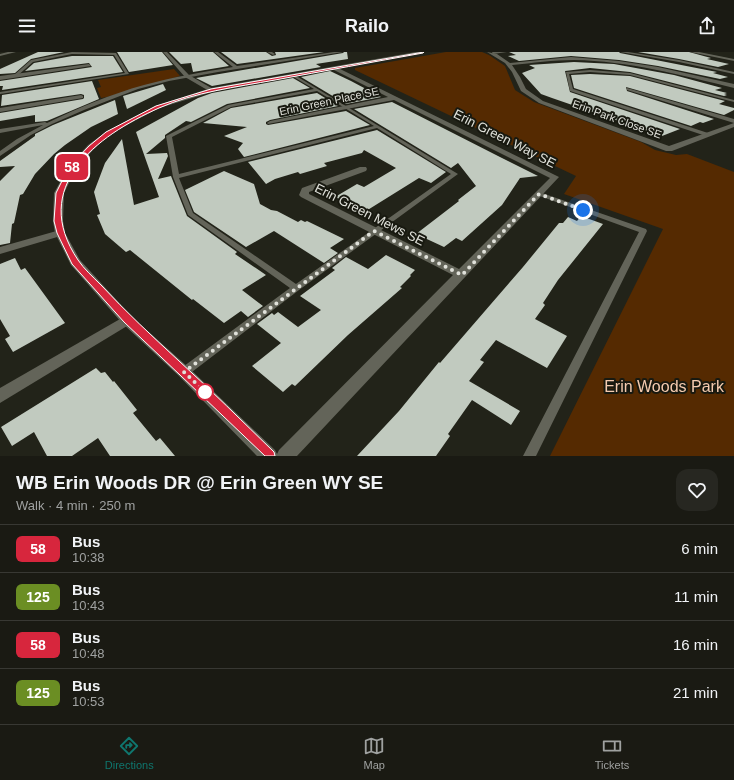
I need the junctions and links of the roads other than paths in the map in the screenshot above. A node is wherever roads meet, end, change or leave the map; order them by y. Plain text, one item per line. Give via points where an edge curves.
1 (14, 52) edge
2 (164, 52) edge
3 (216, 52) edge
4 (319, 52) edge
5 (341, 52) edge
6 (423, 52) edge
7 (505, 52) edge
8 (622, 52) edge
9 (692, 52) edge
10 (491, 53) edge
11 (376, 54) dead end
12 (0, 55) edge
13 (325, 55) junction
14 (387, 55) edge
15 (734, 60) edge
16 (510, 64) junction
17 (89, 65) dead end
18 (237, 68) junction
19 (334, 68) junction
20 (734, 73) edge
21 (293, 75) junction
22 (15, 76) junction
23 (187, 76) junction
24 (0, 78) edge
25 (734, 86) edge
26 (629, 89) dead end
27 (211, 90) junction
28 (317, 90) junction
29 (0, 93) edge
30 (81, 97) dead end
31 (393, 98) junction
32 (734, 101) edge
33 (345, 108) junction
34 (0, 110) edge
35 (734, 121) edge
36 (50, 122) junction
37 (270, 123) dead end
38 (734, 125) edge
39 (377, 127) junction
40 (0, 131) edge
41 (706, 134) junction
42 (0, 154) edge
43 (363, 169) dead end
44 (176, 176) junction
45 (539, 194) junction
46 (374, 231) junction
47 (60, 233) junction
48 (0, 251) edge
49 (462, 275) junction
50 (296, 288) junction
51 (128, 320) junction
52 (184, 372) junction
53 (0, 396) edge
54 (269, 456) edge
55 (285, 456) edge
56 (529, 456) edge

1 - 12 street
2 - 23 street
3 - 18 lane
4 - 13 lane
5 - 13 lane
6 - 14 street
7 - 10 lane
8 - 20 lane
9 - 15 street
10 - 16 street, Erin Park Close SE
11 - 14 street
13 - 18 lane
14 - 19 street
16 - 25 street via 600,60 663,69
16 - 41 street, Erin Park Close SE via 519,77 523,90 541,102 669,149
17 - 22 street
18 - 23 lane
19 - 21 street
19 - 31 street, Erin Green Way SE
21 - 27 street
21 - 28 lane
22 - 24 street
22 - 29 lane via 32,61 72,53 115,54 126,74
23 - 27 street
23 - 36 lane via 116,95
26 - 35 street
27 - 47 street via 163,105 132,119 91,147 72,168 59,193
28 - 33 lane
28 - 44 lane via 230,106 169,136
30 - 34 street
31 - 33 street, Erin Green Place SE
31 - 45 street, Erin Green Way SE via 556,178
32 - 41 lane via 630,74 590,71 567,74 571,90
33 - 37 street, Erin Green Place SE
33 - 39 lane
36 - 40 lane
36 - 42 lane
38 - 41 street, Erin Park Close SE
39 - 44 lane
39 - 46 lane via 456,174
43 - 46 street, Erin Green Mews SE via 305,190 304,195
44 - 50 lane via 190,214
45 - 49 street, Erin Green Way SE
45 - 56 lane via 643,231
46 - 49 street, Erin Green Mews SE
46 - 50 lane
47 - 48 street
47 - 51 street via 75,262
49 - 55 street, Erin Green Way SE
50 - 52 lane
51 - 52 street
51 - 53 street
52 - 54 street

